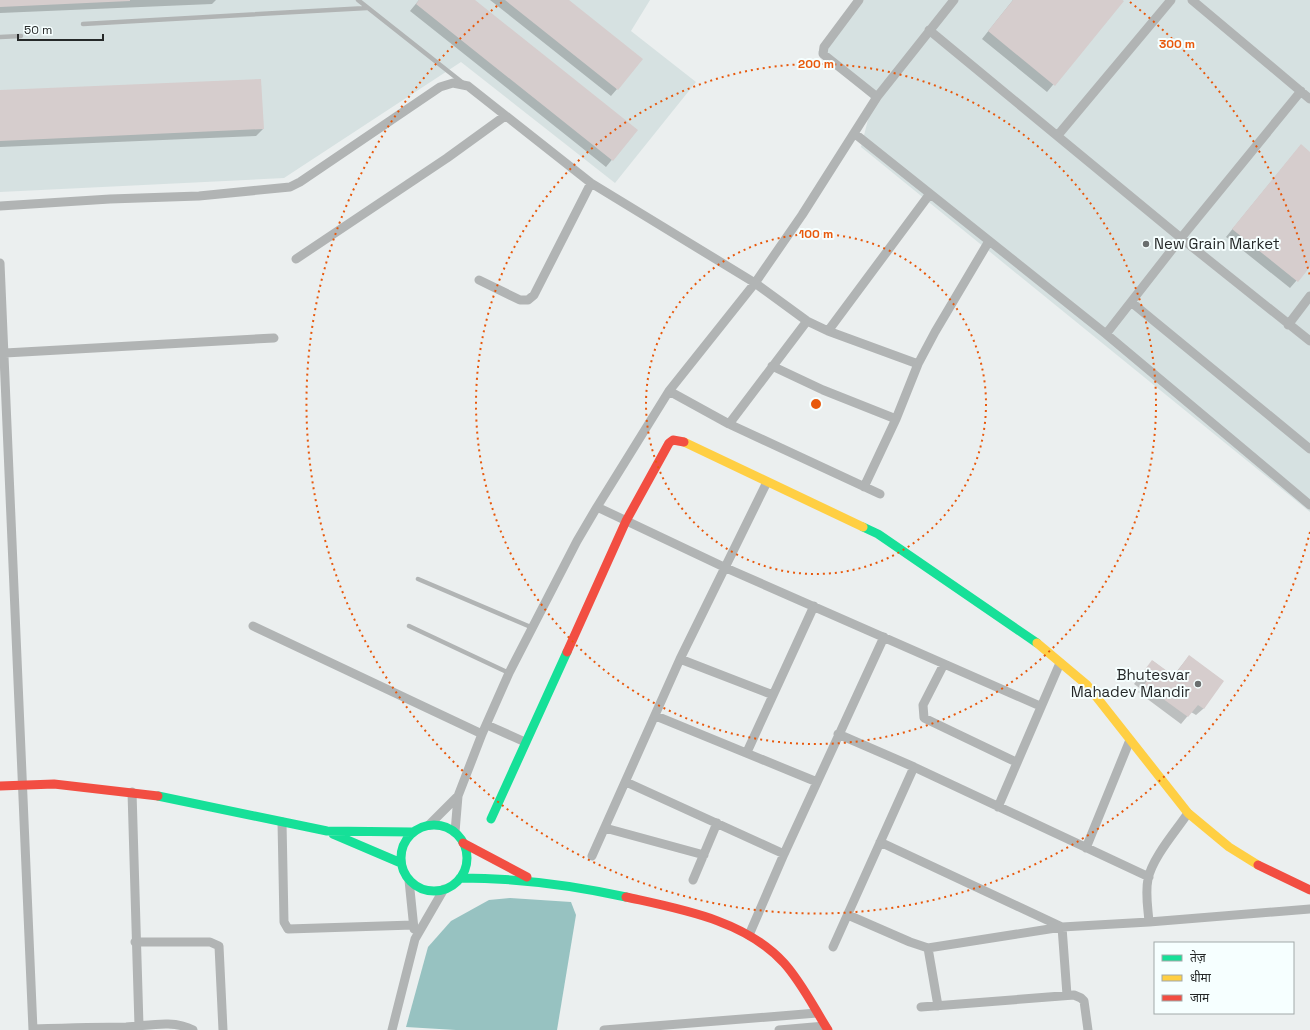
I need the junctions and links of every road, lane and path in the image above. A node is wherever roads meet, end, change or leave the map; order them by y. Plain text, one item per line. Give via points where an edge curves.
1 (358, 0) edge
2 (860, 0) edge
3 (954, 0) edge
4 (1170, 0) edge
5 (1192, 0) edge
6 (367, 8) junction
7 (83, 24) dead end
8 (929, 30) junction
9 (21, 36) dead end
10 (0, 37) edge
11 (468, 86) junction
12 (1301, 91) junction
13 (877, 97) junction
14 (1310, 99) edge
15 (505, 116) junction
16 (854, 134) junction
17 (1058, 136) junction
18 (591, 183) junction
19 (929, 195) junction
20 (0, 206) edge
21 (1181, 238) junction
22 (989, 241) junction
23 (296, 259) dead end
24 (0, 264) edge
25 (480, 280) dead end
26 (755, 283) junction
27 (1310, 296) edge
28 (1131, 302) junction
29 (807, 321) junction
30 (1288, 324) junction
31 (828, 331) junction
32 (1106, 334) junction
33 (274, 338) dead end
34 (1310, 341) edge
35 (5, 353) junction
36 (918, 364) junction
37 (772, 366) junction
38 (669, 391) junction
39 (896, 419) junction
40 (728, 424) junction
41 (1310, 449) edge
42 (767, 482) junction
43 (864, 487) junction
44 (880, 494) dead end
45 (1310, 505) edge
46 (597, 507) junction
47 (626, 521) junction
48 (726, 568) junction
49 (418, 580) dead end
50 (814, 606) junction
51 (253, 626) dead end
52 (409, 626) dead end
53 (533, 628) junction
54 (884, 637) junction
55 (680, 659) junction
56 (1060, 663) junction
57 (944, 664) junction
58 (509, 673) junction
59 (774, 695) junction
60 (1040, 706) junction
61 (656, 716) junction
62 (487, 725) junction
63 (482, 734) junction
64 (838, 734) junction
65 (1130, 740) junction
66 (525, 742) junction
67 (747, 752) junction
68 (1016, 762) junction
69 (914, 767) junction
70 (626, 782) junction
71 (818, 782) junction
72 (23, 784) junction
73 (0, 786) edge
74 (132, 792) junction
75 (458, 796) junction
76 (998, 807) junction
77 (1188, 813) junction
78 (491, 819) dead end
79 (282, 822) junction
80 (717, 823) junction
81 (429, 825) junction
82 (605, 828) junction
83 (327, 831) junction
84 (412, 832) junction
85 (455, 832) junction
86 (880, 842) junction
87 (463, 843) junction
88 (1086, 848) junction
89 (784, 854) junction
90 (704, 855) junction
91 (592, 856) dead end
92 (401, 864) junction
93 (1148, 877) junction
94 (460, 878) junction
95 (409, 880) junction
96 (532, 880) junction
97 (693, 880) dead end
98 (444, 889) junction
99 (1310, 890) edge
100 (1310, 909) edge
101 (848, 915) junction
102 (1149, 922) junction
103 (413, 925) junction
104 (1062, 927) junction
105 (749, 936) junction
106 (415, 939) junction
107 (135, 942) junction
108 (833, 948) dead end
109 (928, 948) junction
110 (1067, 995) junction
111 (938, 1006) junction
112 (921, 1007) dead end
113 (817, 1013) junction
114 (139, 1026) junction
115 (681, 1027) edge
116 (827, 1028) edge
117 (33, 1029) edge
118 (193, 1030) edge
119 (224, 1030) edge
120 (392, 1030) edge
121 (604, 1030) edge
122 (779, 1030) edge
123 (1088, 1030) edge

1 - 6 lane
2 - 13 street via 824,47 824,54
3 - 8 street
4 - 17 street
5 - 12 street
6 - 7 lane
6 - 11 lane
8 - 13 street
8 - 17 street
9 - 10 lane
11 - 15 street
11 - 20 street via 453,83 440,87 290,187 199,196
12 - 14 street
12 - 21 street
13 - 16 street
15 - 18 street
15 - 23 street
16 - 19 street
16 - 26 street
17 - 21 street
18 - 25 street via 534,295 528,300 520,300
18 - 26 street
19 - 22 street
19 - 31 street
21 - 28 street
21 - 30 street
22 - 32 street
22 - 36 street
24 - 35 street
26 - 29 street
26 - 38 street
27 - 30 street
28 - 32 street
28 - 41 street
29 - 31 street
29 - 37 street
30 - 34 street
31 - 36 street
32 - 45 street
33 - 35 street
35 - 72 street
36 - 39 street
37 - 39 street via 823,390
37 - 40 street
38 - 40 street
38 - 46 street
39 - 43 street
40 - 43 street
42 - 47 main road via 688,442 673,440
42 - 48 street
42 - 56 main road via 878,534 1025,634
43 - 44 street
46 - 47 street
46 - 53 street
47 - 48 street
47 - 66 main road
48 - 50 street
48 - 55 street
49 - 53 lane
50 - 54 street
50 - 59 street
51 - 63 street
52 - 58 lane
53 - 58 street
54 - 57 street
54 - 64 street
55 - 59 street
55 - 61 street
56 - 60 street
56 - 65 main road via 1096,696
57 - 60 street
57 - 68 street via 922,705 924,718
58 - 62 street
59 - 67 street
60 - 68 street
61 - 67 street
61 - 70 street
62 - 63 street
62 - 66 street
63 - 75 street
64 - 69 street
64 - 71 street
65 - 77 main road
65 - 88 street
66 - 78 main road
67 - 71 street
68 - 76 street
69 - 76 street
69 - 86 street
70 - 80 street
70 - 82 street
71 - 89 street
72 - 73 main road
72 - 74 main road via 54,784
72 - 117 street
74 - 79 main road
74 - 107 street
75 - 81 street
75 - 85 street
76 - 88 street
77 - 93 street
77 - 99 main road via 1229,847 1264,869
79 - 83 main road
79 - 103 street via 284,922 288,929
80 - 89 street
80 - 90 street
81 - 84 main road
81 - 85 main road via 438,825
82 - 90 street
82 - 91 street
83 - 84 main road
83 - 92 main road
84 - 92 main road via 401,852
85 - 87 main road
86 - 101 street
86 - 104 street
87 - 94 main road via 466,861
87 - 96 main road
88 - 93 street
89 - 105 street
90 - 97 street
92 - 95 main road
93 - 102 street via 1146,893
94 - 96 main road
94 - 98 main road
95 - 98 main road via 425,890
95 - 103 street
96 - 105 main road via 627,896 702,916 734,927
98 - 106 street
100 - 102 street
101 - 108 street
101 - 109 street
102 - 104 street
103 - 106 street
104 - 109 street
104 - 110 street
105 - 113 main road via 777,955
106 - 120 street
107 - 114 street
107 - 119 street via 210,942 219,946
109 - 111 street
110 - 111 street
110 - 123 street via 1074,995 1084,1001
111 - 112 street
113 - 115 street
113 - 116 main road
114 - 117 street
114 - 118 street via 178,1025
115 - 121 street
116 - 122 street

